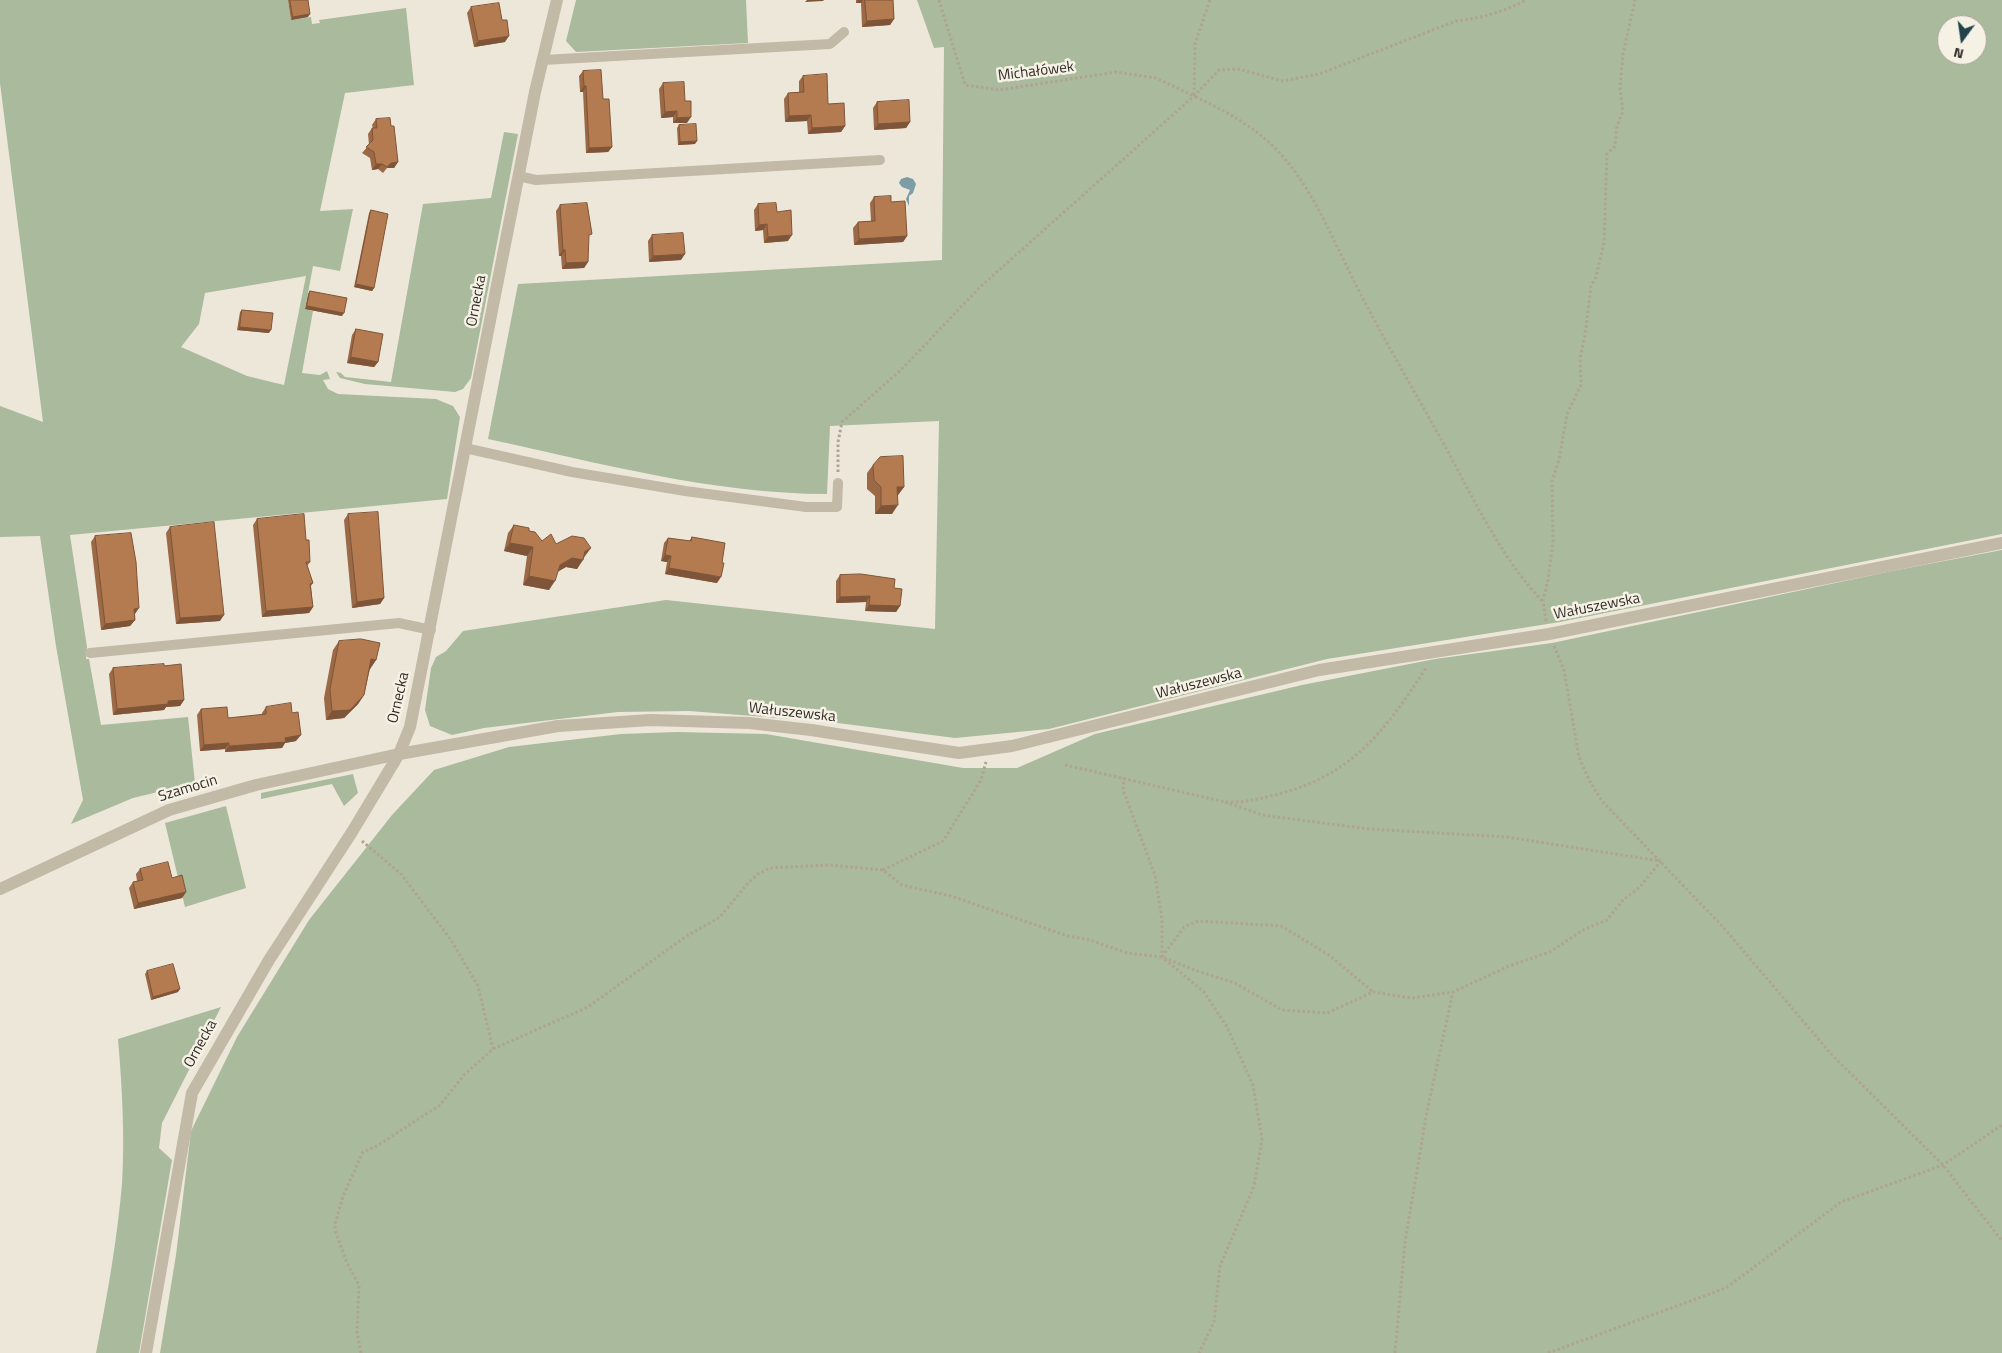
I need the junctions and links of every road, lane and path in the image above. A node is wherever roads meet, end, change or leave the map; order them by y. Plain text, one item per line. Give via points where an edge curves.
1 (557, 0) edge
2 (939, 0) edge
3 (1210, 0) edge
4 (1526, 0) edge
5 (1636, 0) edge
6 (844, 32) dead end
7 (543, 60) junction
8 (1194, 96) junction
9 (880, 160) dead end
10 (518, 176) junction
11 (465, 448) junction
12 (838, 483) joint
13 (2002, 543) edge
14 (1543, 601) junction
15 (431, 630) junction
16 (1549, 634) junction
17 (1438, 651) junction
18 (90, 652) dead end
19 (398, 754) junction
20 (987, 757) dead end
21 (1065, 765) dead end
22 (1124, 778) junction
23 (1225, 802) junction
24 (352, 832) junction
25 (1660, 861) junction
26 (882, 870) junction
27 (0, 889) edge
28 (1162, 957) junction
29 (1373, 992) junction
30 (1453, 992) junction
31 (493, 1049) junction
32 (2002, 1125) edge
33 (1943, 1165) junction
34 (2002, 1241) edge
35 (146, 1353) edge
36 (361, 1353) edge
37 (1199, 1353) edge
38 (1395, 1353) edge
39 (1548, 1353) edge

1 - 7 street, Ornecka
2 - 8 path, Michałówek via 965,85 999,90 1116,72 1156,78
3 - 8 path via 1196,44
4 - 8 path via 1504,11 1456,21 1319,74 1283,81 1238,69 1219,70
5 - 14 path via 1623,54 1620,88 1623,111 1617,126 1615,146 1607,154 1604,242 1591,286 1580,359 1581,385 1567,414 1552,481 1553,542
6 - 7 lane via 830,44
7 - 10 street, Ornecka
8 - 12 path via 979,288 902,368 842,422 838,442
8 - 14 path via 1235,116 1274,147 1312,197 1357,287 1476,503 1531,589
9 - 10 lane via 536,180
10 - 11 street, Ornecka
11 - 12 lane via 572,472 806,507 837,507
11 - 15 street, Ornecka
13 - 16 street, Wałuszewska
14 - 16 path
15 - 18 lane via 400,623
15 - 19 street, Ornecka via 410,727
16 - 17 street, Wałuszewska
16 - 25 path via 1564,670 1579,757 1589,780 1602,801
17 - 19 street, Wałuszewska via 1319,670 1046,738 976,752 959,753 749,723 651,720 558,726
17 - 23 path via 1399,708 1351,761 1331,775 1289,791 1240,803
19 - 24 street, Ornecka
19 - 27 street, Szamocin via 256,785 169,810
20 - 26 path via 980,780 944,841
21 - 22 path
22 - 23 path
22 - 28 path via 1123,790 1155,876 1162,919
23 - 25 path via 1262,815 1369,829 1507,837
24 - 31 path via 400,873 451,940 478,986
24 - 35 street, Ornecka via 269,960 192,1093
25 - 30 path via 1607,920 1583,930 1550,952 1509,966
25 - 33 path via 1723,927 1832,1055
26 - 28 path via 902,885 950,896 1127,953
26 - 31 path via 830,865 770,868 758,874 720,917 685,937 588,1007
28 - 29 path via 1235,983 1282,1010 1327,1013
28 - 29 path via 1184,927 1198,921 1281,926 1329,954
28 - 37 path via 1204,992 1227,1027 1253,1085 1262,1139 1254,1186 1220,1266 1214,1322
29 - 30 path via 1412,998
30 - 38 path via 1427,1111 1408,1223
31 - 36 path via 464,1075 440,1105 360,1155 343,1196 335,1230 359,1285 357,1332
32 - 33 path
33 - 34 path
33 - 39 path via 1841,1202 1726,1288

